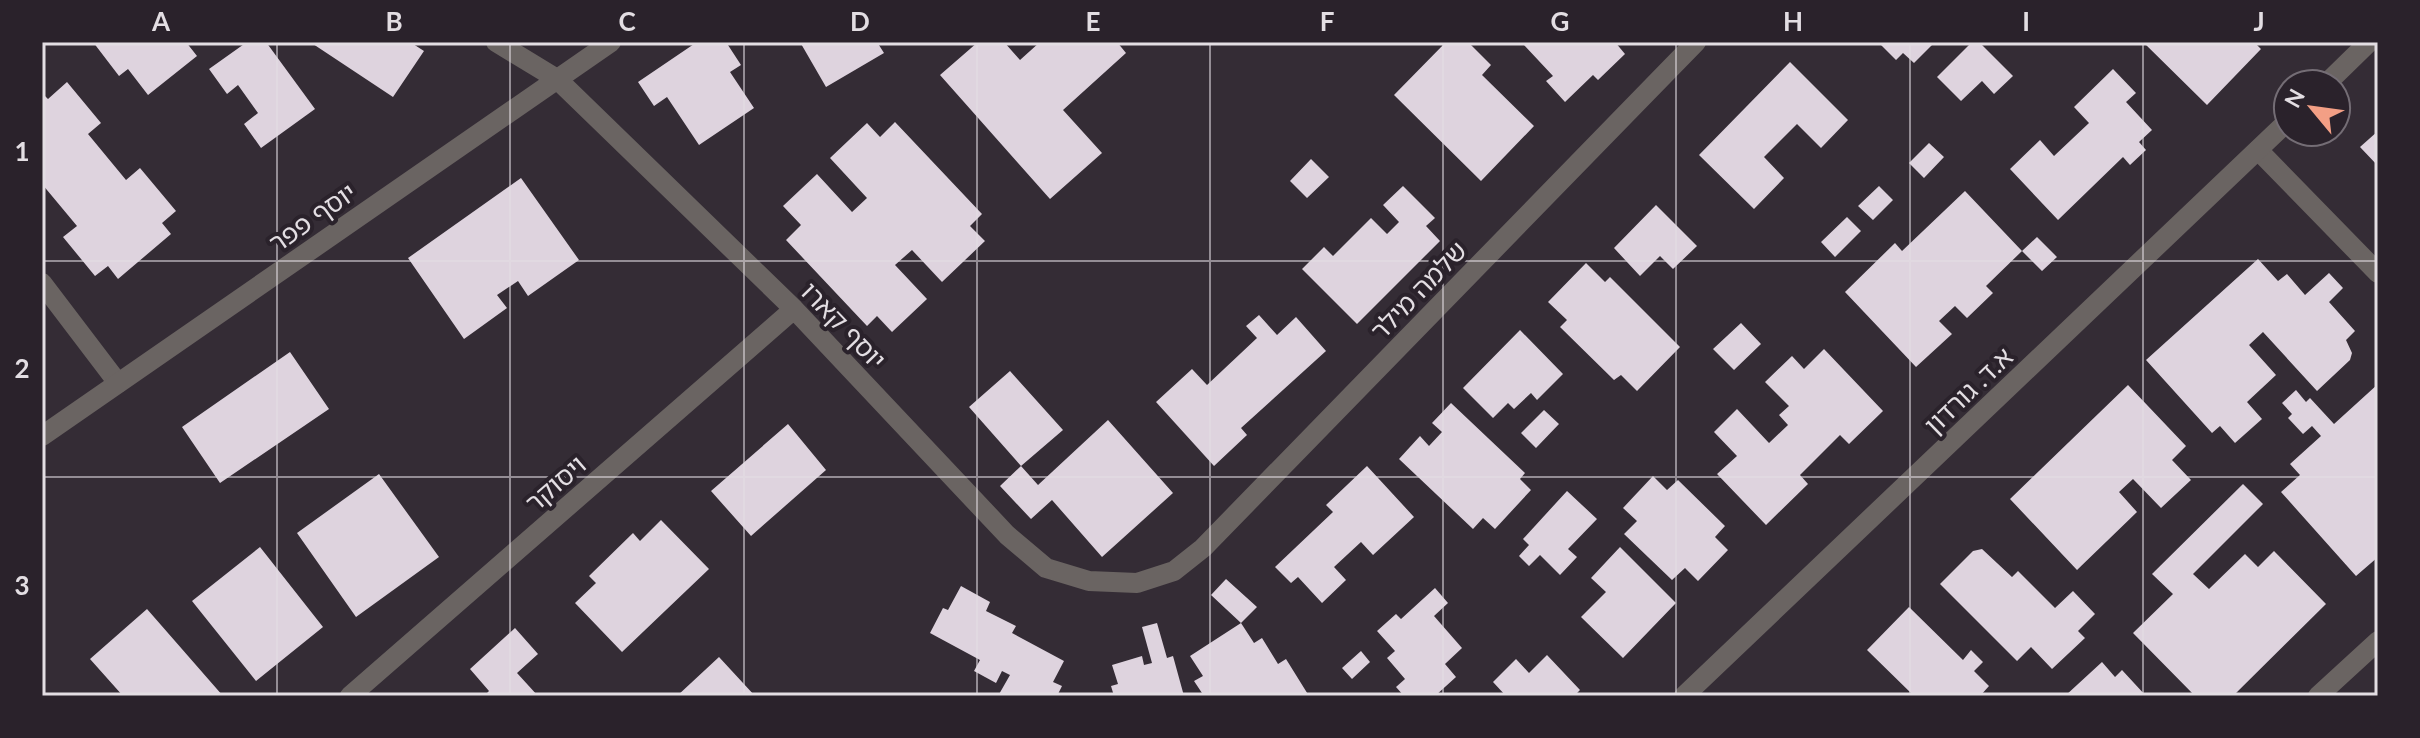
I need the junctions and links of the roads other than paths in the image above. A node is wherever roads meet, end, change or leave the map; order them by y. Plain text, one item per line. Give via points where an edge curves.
1 (496, 42) edge
2 (611, 42) edge
3 (1696, 42) edge
4 (2369, 42) edge
5 (2342, 68) edge
6 (557, 79) junction
7 (2272, 136) edge
8 (2258, 150) junction
9 (2378, 273) edge
10 (42, 283) edge
11 (794, 309) junction
12 (118, 383) junction
13 (42, 436) edge
14 (1174, 571) joint
15 (2378, 641) edge
16 (350, 696) edge
17 (1684, 696) edge
18 (2318, 696) edge

1 - 6 street, יוסף קארו
2 - 6 street, יוסף פפר
3 - 14 street, שלמה מילר via 1203,548
4 - 5 street
6 - 11 street, יוסף קארו
6 - 12 street, יוסף פפר
7 - 8 street, א.ד. גורדון
8 - 9 street
8 - 17 street, א.ד. גורדון
10 - 12 street
11 - 14 street, יוסף קארו via 1007,535 1046,568 1089,581 1137,583
11 - 16 street, ויסוקר
12 - 13 street, יוסף פפר
15 - 18 street

